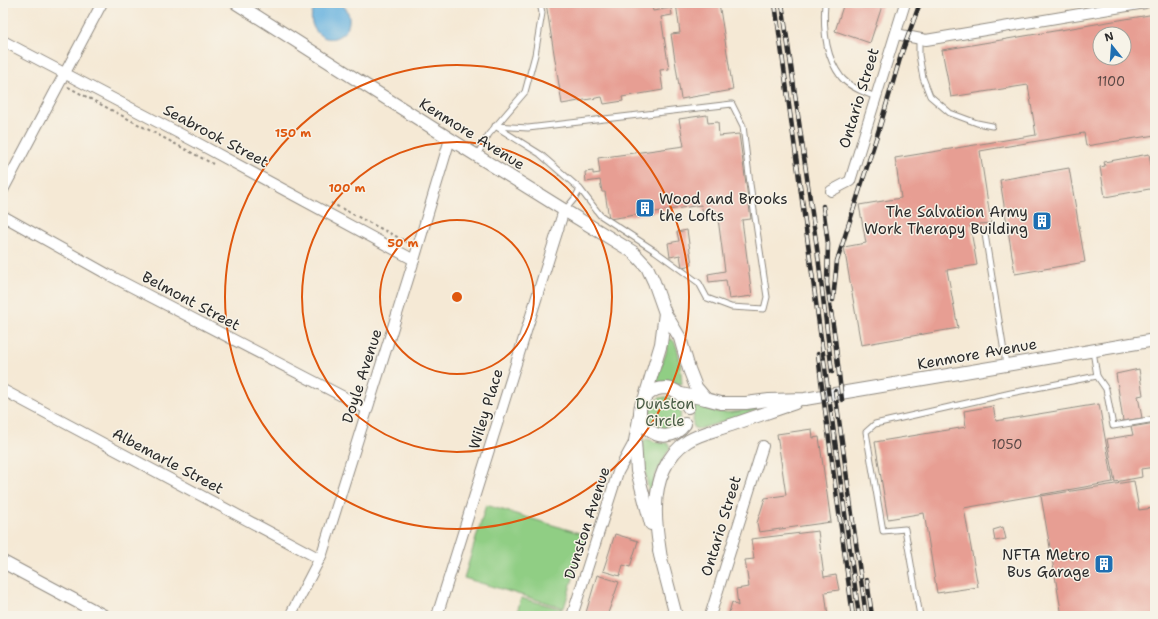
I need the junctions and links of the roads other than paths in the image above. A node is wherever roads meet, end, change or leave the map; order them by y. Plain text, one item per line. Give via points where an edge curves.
1 (102, 3) edge
2 (236, 3) edge
3 (540, 3) edge
4 (825, 3) edge
5 (905, 3) edge
6 (1144, 3) edge
7 (896, 34) junction
8 (919, 39) junction
9 (3, 41) edge
10 (65, 74) junction
11 (876, 97) junction
12 (495, 126) junction
13 (992, 126) dead end
14 (450, 139) junction
15 (477, 155) junction
16 (580, 189) junction
17 (3, 190) edge
18 (831, 191) dead end
19 (564, 210) junction
20 (3, 216) edge
21 (985, 234) dead end
22 (414, 260) junction
23 (665, 313) junction
24 (1155, 340) edge
25 (1093, 351) junction
26 (1006, 365) junction
27 (1097, 376) junction
28 (3, 390) edge
29 (689, 393) junction
30 (646, 397) junction
31 (805, 399) junction
32 (367, 409) junction
33 (640, 414) junction
34 (1155, 420) edge
35 (683, 429) junction
36 (700, 435) junction
37 (635, 441) junction
38 (763, 446) dead end
39 (679, 448) junction
40 (320, 559) junction
41 (661, 559) junction
42 (3, 562) edge
43 (89, 612) edge
44 (104, 616) edge
45 (290, 616) edge
46 (437, 616) edge
47 (572, 616) edge
48 (676, 616) edge
49 (710, 616) edge
50 (920, 616) edge

1 - 10 street
2 - 14 street, Kenmore Avenue
3 - 12 lane via 542,13 535,55 525,92
4 - 11 lane via 825,36 832,60 842,78 859,90
5 - 7 street, Ontario Street
6 - 8 street via 926,40
7 - 8 street
7 - 11 street, Ontario Street
8 - 13 lane via 923,78 930,96 950,113
9 - 10 street, Seabrook Street
10 - 17 street
10 - 22 street, Seabrook Street
11 - 18 street, Ontario Street via 850,181
12 - 15 lane
12 - 16 lane via 540,154
12 - 16 lane via 528,128 732,104 743,126 767,297 764,309 731,307 707,298 699,282 600,215
14 - 15 street, Kenmore Avenue
14 - 22 street, Doyle Avenue
15 - 19 street, Kenmore Avenue
16 - 19 lane
19 - 23 street, Kenmore Avenue via 633,252 647,267
19 - 46 street, Wiley Place
20 - 32 street, Belmont Street via 107,274
21 - 26 lane
22 - 32 street, Doyle Avenue
23 - 29 street, Kenmore Avenue via 680,338
23 - 30 street, Kenmore Avenue via 661,344
24 - 25 street, Kenmore Avenue
25 - 26 street, Kenmore Avenue
25 - 27 lane
26 - 31 street, Kenmore Avenue
27 - 34 lane via 1106,389 1113,426
27 - 50 lane via 876,424 866,432 883,531 905,529
28 - 40 street, Albemarle Street
29 - 30 street via 659,388 651,391
29 - 31 street, Kenmore Avenue via 721,403
29 - 35 street via 688,412
30 - 33 street via 642,402
31 - 36 street, Kenmore Avenue
32 - 40 street, Doyle Avenue
33 - 35 street via 646,428 658,435 665,436
33 - 37 street
35 - 36 street
35 - 39 street
36 - 39 street
37 - 41 street via 637,471
37 - 47 street, Dunston Avenue via 618,472
38 - 49 street, Ontario Street
39 - 41 street via 665,467 658,488 656,508
40 - 45 street, Doyle Avenue
41 - 48 street
42 - 43 street
43 - 44 street

